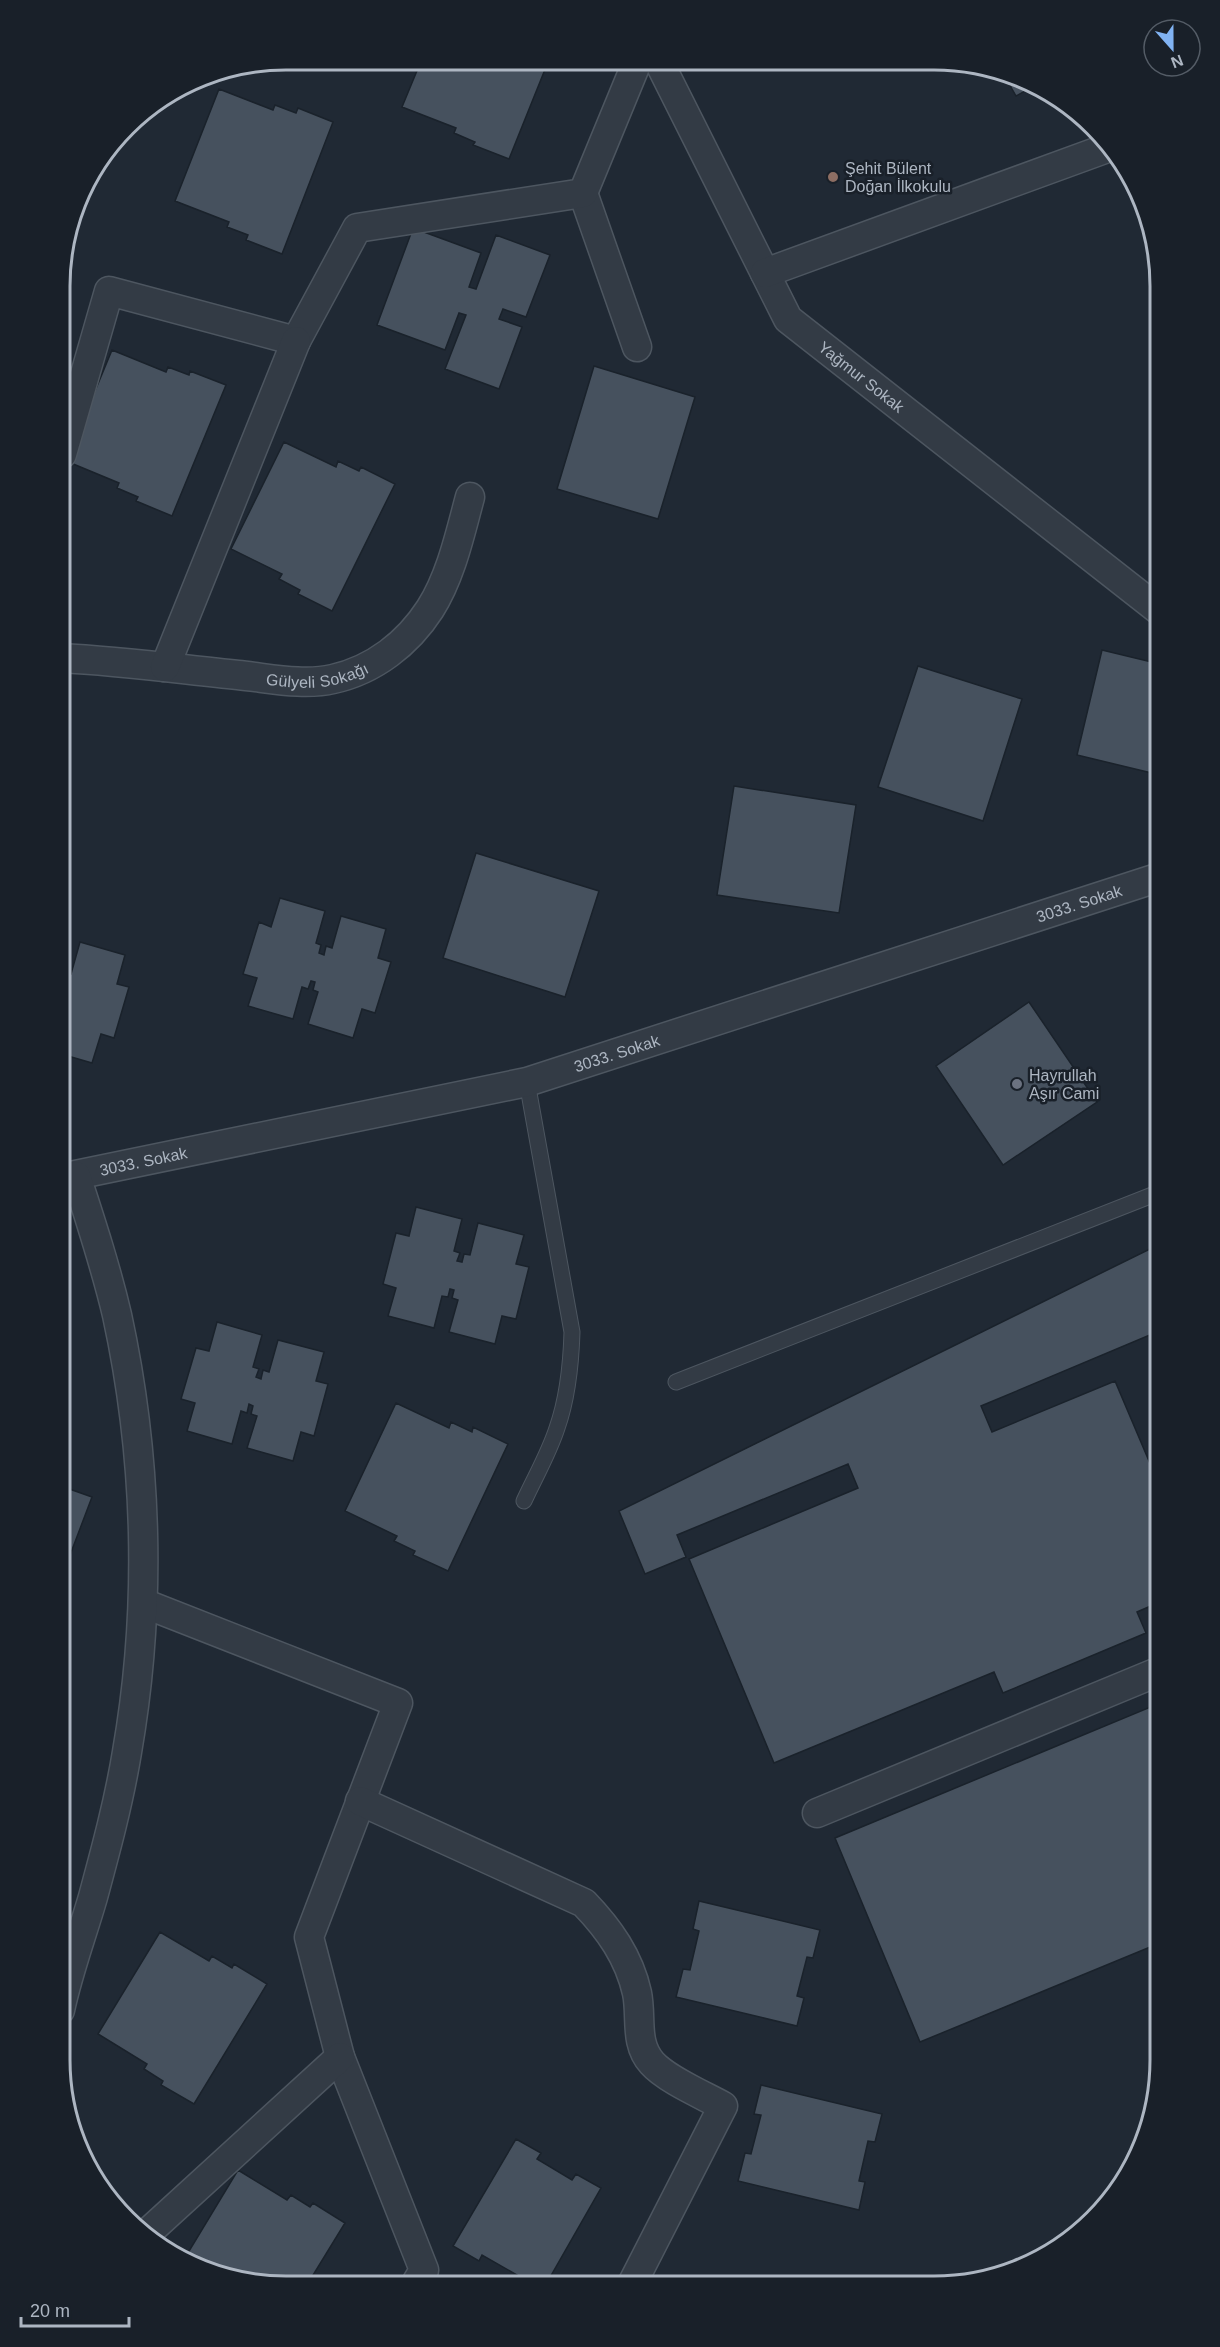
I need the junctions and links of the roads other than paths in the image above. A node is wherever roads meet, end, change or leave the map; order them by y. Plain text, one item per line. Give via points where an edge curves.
1 (634, 70) edge
2 (663, 70) edge
3 (1101, 150) edge
4 (583, 193) junction
5 (765, 273) junction
6 (296, 340) junction
7 (637, 346) dead end
8 (70, 425) edge
9 (470, 497) dead end
10 (1150, 603) edge
11 (70, 659) edge
12 (165, 667) junction
13 (1150, 881) edge
14 (527, 1082) junction
15 (70, 1177) edge
16 (70, 1180) edge
17 (1150, 1196) edge
18 (676, 1382) dead end
19 (524, 1501) dead end
20 (143, 1603) junction
21 (1150, 1675) edge
22 (360, 1801) junction
23 (818, 1813) dead end
24 (70, 1967) edge
25 (340, 2057) junction
26 (152, 2229) edge
27 (420, 2277) edge
28 (636, 2277) edge

1 - 4 street
2 - 5 street, Yağmur Sokak
3 - 5 street
4 - 6 street via 357,228
4 - 7 street
5 - 10 street, Yağmur Sokak via 788,319
6 - 8 street via 109,291
6 - 12 street
9 - 12 street, Gülyeli Sokağı via 459,539 432,606 415,630 375,663 311,682
11 - 12 street, Gülyeli Sokağı
13 - 14 street, 3033. Sokak
14 - 15 street, 3033. Sokak
14 - 19 lane via 572,1332 565,1402
16 - 20 street via 104,1265 130,1387 139,1458
17 - 18 lane
20 - 22 street via 398,1703
20 - 24 street via 138,1678 123,1773 112,1825
21 - 23 street
22 - 25 street via 309,1937
22 - 28 street via 584,1903 603,1923 630,1971 640,2039 651,2063 723,2106
25 - 26 street
25 - 27 street via 424,2270

